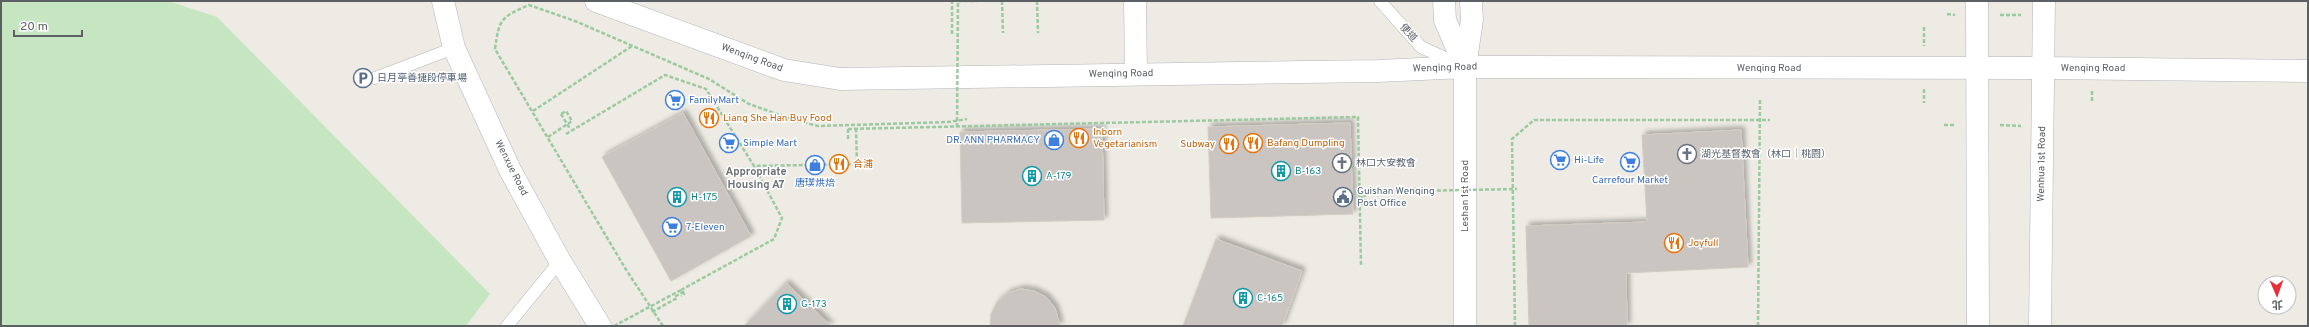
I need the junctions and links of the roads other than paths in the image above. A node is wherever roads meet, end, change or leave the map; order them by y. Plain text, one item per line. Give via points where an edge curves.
1 (443, 1) edge
2 (596, 1) edge
3 (1135, 1) edge
4 (1380, 1) edge
5 (1444, 1) edge
6 (1471, 1) edge
7 (1976, 8) edge
8 (2044, 8) edge
9 (454, 48) junction
10 (1465, 67) junction
11 (1977, 68) junction
12 (2043, 68) junction
13 (2308, 71) edge
14 (1136, 73) junction
15 (375, 78) dead end
16 (560, 261) junction
17 (507, 326) edge
18 (600, 326) edge
19 (1465, 326) edge
20 (1978, 326) edge
21 (2040, 326) edge

1 - 9 street, Wenxue Road
2 - 14 street, Wenqing Road via 784,70 840,79
3 - 14 street
4 - 10 lane, 便道 via 1421,48
5 - 10 street via 1445,20
6 - 10 street via 1472,20
7 - 11 street
8 - 12 street, Wenhua 1st Road
9 - 15 lane
9 - 16 street, Wenxue Road via 510,170
10 - 11 street, Wenqing Road
10 - 14 street, Wenqing Road
10 - 19 street, Leshan 1st Road
11 - 12 street, Wenqing Road
11 - 20 street
12 - 13 street, Wenqing Road
12 - 21 street, Wenhua 1st Road
16 - 17 lane
16 - 18 street, Wenxue Road

